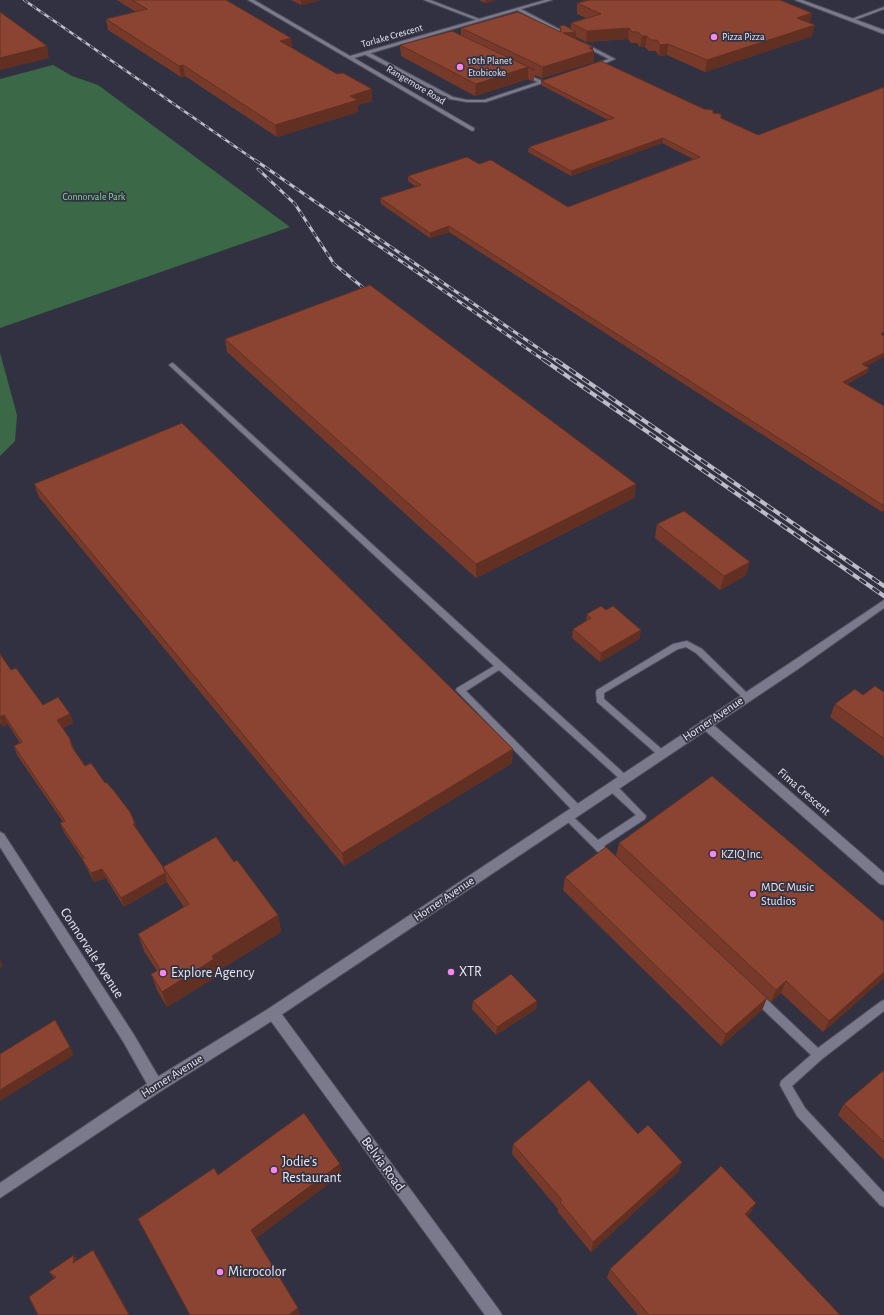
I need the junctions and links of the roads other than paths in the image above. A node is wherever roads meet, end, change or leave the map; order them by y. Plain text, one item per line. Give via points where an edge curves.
1 (250, 0) edge
2 (426, 0) edge
3 (550, 0) edge
4 (798, 0) edge
5 (884, 8) edge
6 (518, 9) junction
7 (480, 20) junction
8 (851, 20) junction
9 (439, 32) junction
10 (884, 32) edge
11 (446, 35) edge
12 (572, 38) edge
13 (579, 41) edge
14 (366, 53) junction
15 (351, 57) junction
16 (585, 68) edge
17 (522, 72) edge
18 (556, 78) edge
19 (542, 82) junction
20 (472, 129) dead end
21 (172, 365) dead end
22 (884, 603) edge
23 (500, 666) junction
24 (748, 697) junction
25 (705, 724) junction
26 (662, 754) junction
27 (625, 778) junction
28 (612, 788) junction
29 (578, 810) junction
30 (567, 817) junction
31 (0, 837) edge
32 (598, 846) junction
33 (614, 862) edge
34 (884, 880) edge
35 (750, 991) edge
36 (884, 1005) edge
37 (272, 1013) junction
38 (818, 1055) junction
39 (156, 1086) junction
40 (0, 1191) edge
41 (884, 1201) edge
42 (494, 1315) edge

1 - 15 street, Torlake Crescent
2 - 7 lane
3 - 6 street, Torlake Crescent
4 - 8 street
5 - 8 lane
6 - 7 street, Torlake Crescent
6 - 12 lane
7 - 9 street, Torlake Crescent
8 - 10 street
9 - 11 lane
9 - 14 street, Torlake Crescent
13 - 16 lane via 613,59
14 - 15 street, Torlake Crescent
14 - 19 lane via 452,98 467,101 484,101
15 - 20 street, Rangemore Road
17 - 19 lane
18 - 19 lane
21 - 23 lane
22 - 24 street, Horner Avenue
23 - 27 lane
23 - 29 lane via 460,690
24 - 25 street, Horner Avenue
24 - 26 lane via 699,651 687,644 676,646 600,692 600,700
25 - 26 street, Horner Avenue
25 - 34 street, Fima Crescent
26 - 27 street, Horner Avenue
27 - 28 street, Horner Avenue
28 - 29 street, Horner Avenue
28 - 32 lane via 642,816
29 - 30 street, Horner Avenue
30 - 32 lane
30 - 37 street, Horner Avenue
31 - 39 street, Connorvale Avenue via 130,1039
32 - 33 lane
35 - 38 lane
36 - 38 lane
37 - 39 street, Horner Avenue
37 - 42 street, Belvia Road
38 - 41 lane via 785,1085 801,1112
39 - 40 street, Horner Avenue

